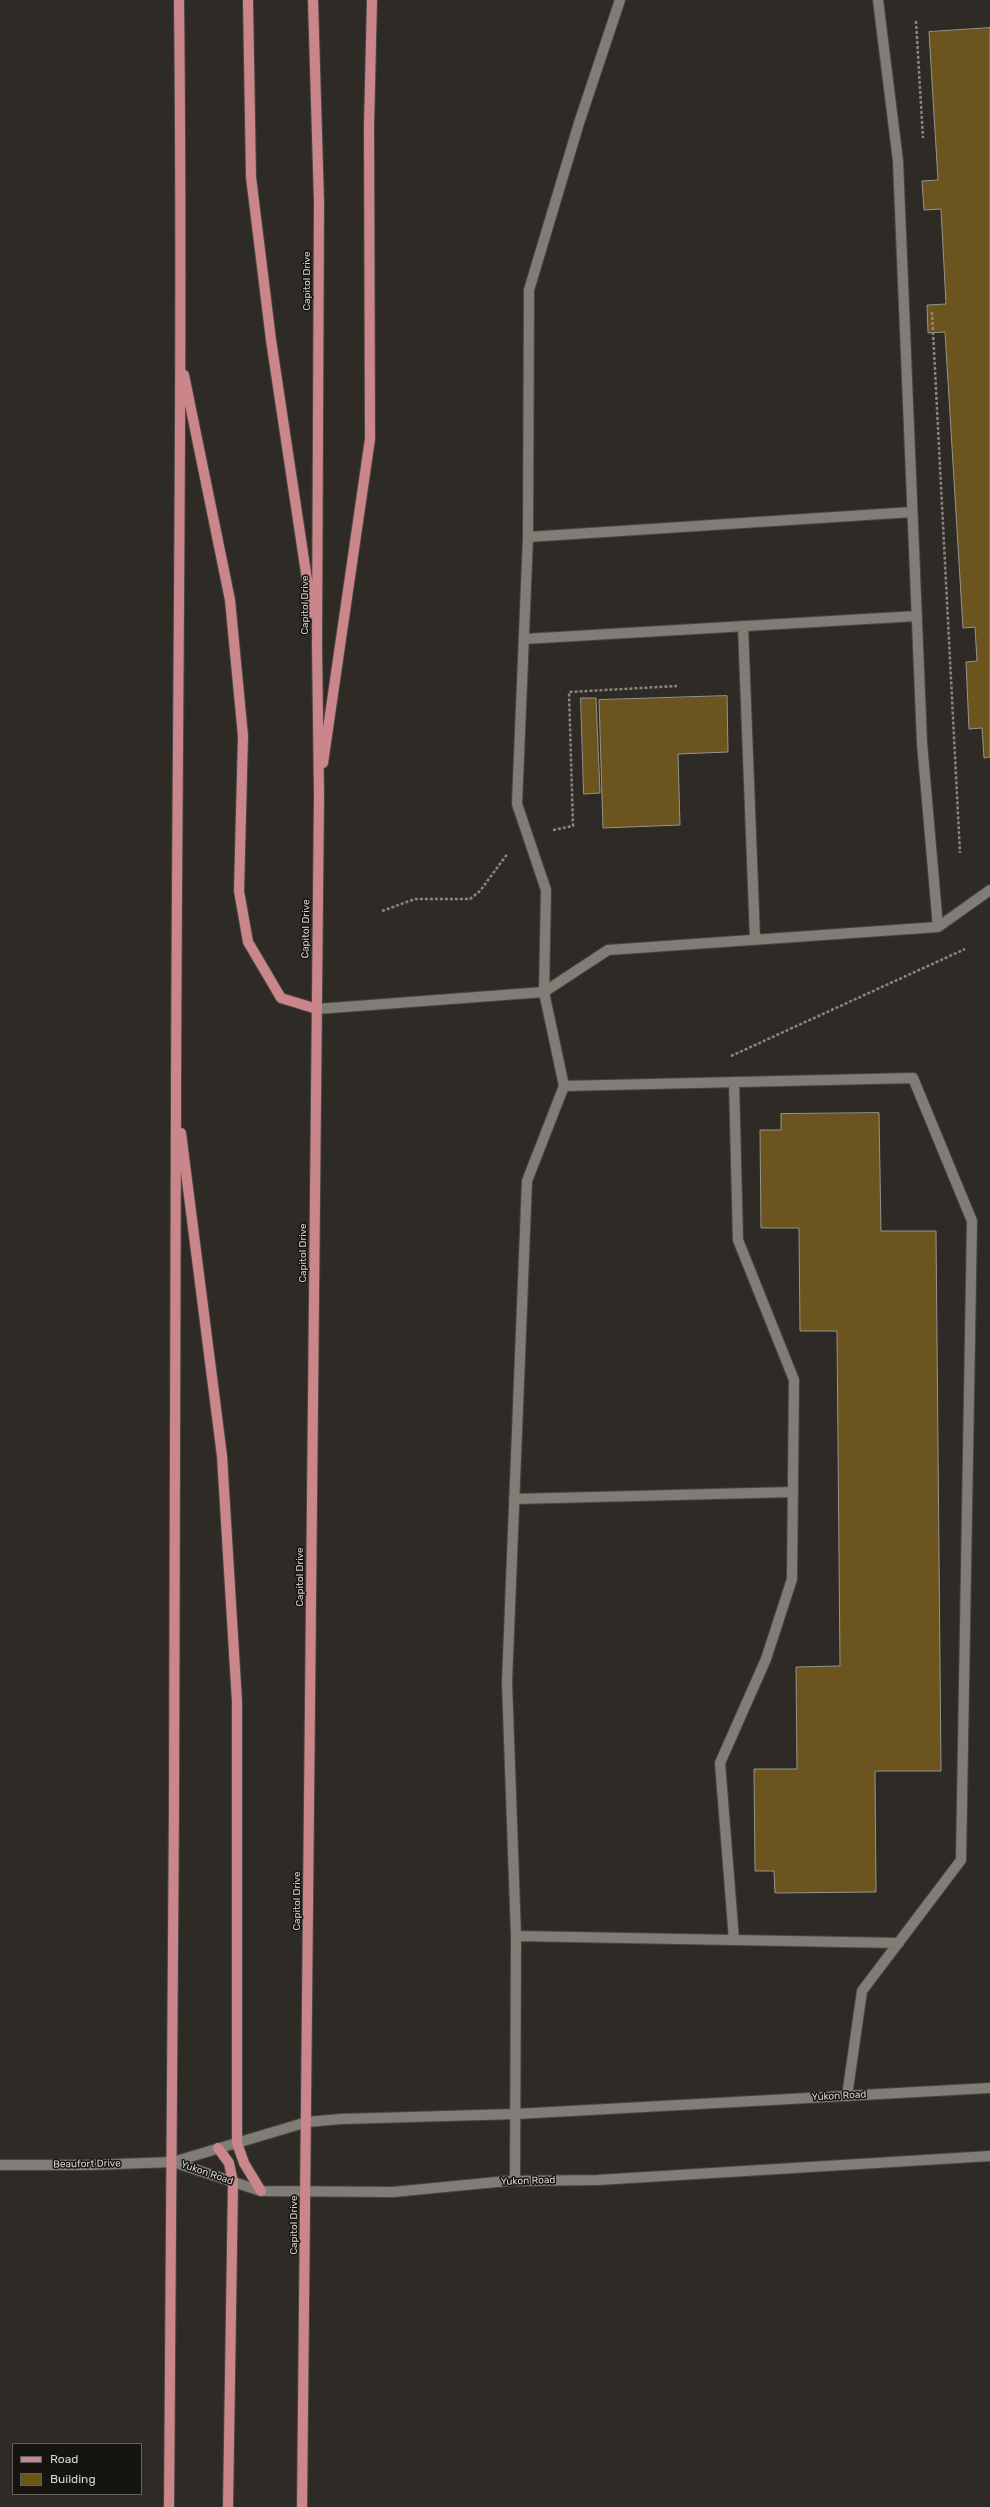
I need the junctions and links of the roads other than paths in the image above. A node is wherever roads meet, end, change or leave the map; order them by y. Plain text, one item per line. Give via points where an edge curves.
1 (179, 0) edge
2 (248, 0) edge
3 (313, 0) edge
4 (372, 0) edge
5 (620, 0) edge
6 (878, 0) edge
7 (180, 356) junction
8 (912, 512) junction
9 (528, 538) junction
10 (917, 616) junction
11 (744, 626) junction
12 (524, 639) junction
13 (317, 645) junction
14 (319, 795) junction
15 (990, 890) edge
16 (938, 927) junction
17 (755, 939) junction
18 (544, 992) junction
19 (317, 1009) junction
20 (734, 1082) junction
21 (564, 1086) junction
22 (176, 1091) junction
23 (793, 1492) junction
24 (514, 1499) junction
25 (516, 1936) junction
26 (734, 1940) junction
27 (899, 1943) junction
28 (990, 2088) edge
29 (847, 2096) junction
30 (516, 2114) junction
31 (307, 2122) junction
32 (237, 2143) junction
33 (218, 2148) junction
34 (990, 2156) edge
35 (173, 2162) junction
36 (0, 2165) edge
37 (515, 2181) junction
38 (233, 2182) junction
39 (261, 2191) junction
40 (306, 2192) junction
41 (169, 2507) edge
42 (228, 2507) edge
43 (302, 2507) edge

1 - 7 main road
2 - 13 main road via 251,177 271,340
3 - 13 main road, Capitol Drive via 319,202
4 - 14 main road via 369,126 370,439
5 - 9 street via 579,123 529,290
6 - 8 street via 898,160
7 - 19 main road via 230,600 243,736 239,891 248,942 281,998
7 - 22 main road
8 - 9 street
8 - 10 street
9 - 12 street
10 - 11 street
10 - 16 street via 922,743
11 - 12 street
11 - 17 street
12 - 18 street via 517,804 546,890
13 - 14 main road, Capitol Drive
14 - 19 main road, Capitol Drive
15 - 16 street
16 - 17 street
17 - 18 street via 608,950
18 - 19 street
18 - 21 street
19 - 31 main road, Capitol Drive
20 - 21 street
20 - 23 street via 738,1240 794,1380
20 - 27 street via 913,1078 972,1221 961,1860
21 - 24 street via 527,1181
22 - 32 main road via 222,1456 237,1702
22 - 35 main road
23 - 24 street
23 - 26 street via 792,1580 766,1659 720,1763
24 - 25 street via 507,1682
25 - 26 street
25 - 30 street
26 - 27 street
27 - 29 street via 862,1992
28 - 29 street, Yukon Road
29 - 30 street, Yukon Road
30 - 31 street, Yukon Road
30 - 37 street
31 - 32 street, Yukon Road
31 - 40 main road, Capitol Drive
32 - 33 street, Yukon Road
32 - 39 main road via 244,2163
33 - 35 street, Yukon Road
33 - 38 main road via 229,2163
34 - 37 street, Yukon Road via 598,2180
35 - 36 street, Beaufort Drive
35 - 38 street, Yukon Road
35 - 41 main road
37 - 40 street, Yukon Road via 392,2192
38 - 39 street, Yukon Road
38 - 42 main road
39 - 40 street, Yukon Road
40 - 43 main road, Capitol Drive

